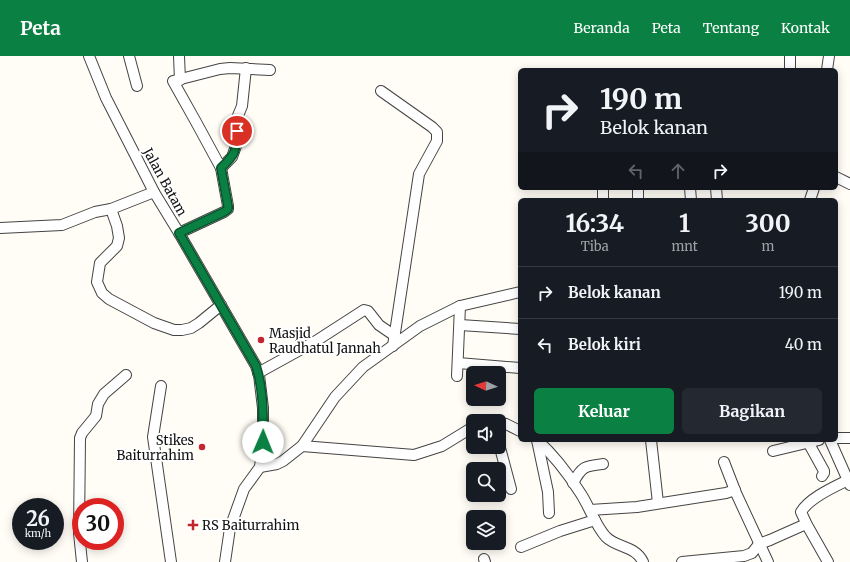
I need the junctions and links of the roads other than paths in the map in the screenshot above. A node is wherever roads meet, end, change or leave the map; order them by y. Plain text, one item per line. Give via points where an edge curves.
1 (89, 56) edge
2 (129, 56) edge
3 (179, 56) edge
4 (790, 56) edge
5 (829, 56) edge
6 (246, 68) junction
7 (790, 68) edge
8 (827, 68) edge
9 (270, 70) dead end
10 (180, 80) junction
11 (137, 86) dead end
12 (381, 91) dead end
13 (221, 168) junction
14 (838, 178) edge
15 (850, 184) edge
16 (154, 192) junction
17 (111, 209) junction
18 (0, 228) edge
19 (179, 233) junction
20 (518, 292) edge
21 (221, 305) junction
22 (460, 306) junction
23 (460, 325) junction
24 (518, 329) edge
25 (394, 341) junction
26 (458, 363) junction
27 (518, 368) edge
28 (258, 373) junction
29 (126, 375) dead end
30 (457, 376) dead end
31 (161, 386) dead end
32 (506, 424) edge
33 (518, 430) edge
34 (466, 431) edge
35 (838, 438) edge
36 (850, 438) edge
37 (537, 442) edge
38 (539, 442) edge
39 (651, 442) edge
40 (808, 442) joint
41 (831, 442) edge
42 (787, 443) edge
43 (302, 446) junction
44 (773, 451) dead end
45 (501, 454) edge
46 (724, 462) dead end
47 (603, 464) dead end
48 (260, 467) junction
49 (822, 476) dead end
50 (849, 482) edge
51 (574, 483) junction
52 (510, 489) dead end
53 (737, 495) junction
54 (658, 503) junction
55 (549, 513) dead end
56 (593, 515) junction
57 (806, 524) junction
58 (760, 544) junction
59 (522, 547) dead end
60 (82, 562) edge
61 (171, 562) edge
62 (225, 562) edge
63 (643, 562) edge
64 (682, 562) edge
65 (768, 562) edge
66 (828, 562) edge

1 - 16 street, Jalan Batam via 106,98
2 - 11 street
3 - 10 street
4 - 7 street
5 - 8 street
6 - 9 street
6 - 10 street via 220,69
6 - 13 street via 242,106 237,120 236,146 232,157
10 - 13 street via 173,81
12 - 25 street via 432,127 438,135 419,174
13 - 19 street via 228,209
14 - 15 street
16 - 17 street
16 - 19 street, Jalan Batam
17 - 18 street via 95,212 62,225
17 - 21 street via 119,238 117,246 100,263 97,282 102,294 154,323 174,330 191,328
19 - 21 street, Jalan Batam
20 - 22 street
21 - 28 street, Jalan Batam
22 - 23 street
22 - 25 street
23 - 24 street
23 - 26 street
25 - 28 street via 366,310
25 - 43 street via 363,367 335,397
26 - 27 street
26 - 30 street
28 - 48 street, Jalan Batam via 263,408
29 - 60 street via 104,394 98,404 96,416 80,438 79,533
31 - 61 street via 153,438
32 - 33 street
34 - 43 street via 442,446 414,455
35 - 36 street
37 - 55 street via 548,492
38 - 51 street
39 - 54 street
40 - 42 street
40 - 49 street via 824,471
41 - 50 street
42 - 44 street
43 - 48 street via 277,464
45 - 52 street
46 - 53 street
47 - 51 street via 586,466
48 - 62 street, Jalan Batam via 244,489 230,528
50 - 57 street via 821,495 802,509
51 - 56 street
53 - 54 street via 726,493
53 - 58 street
54 - 56 street
56 - 59 street
56 - 63 street via 612,542 638,554
57 - 58 street
57 - 66 street
58 - 64 street via 752,553 744,556
58 - 65 street

